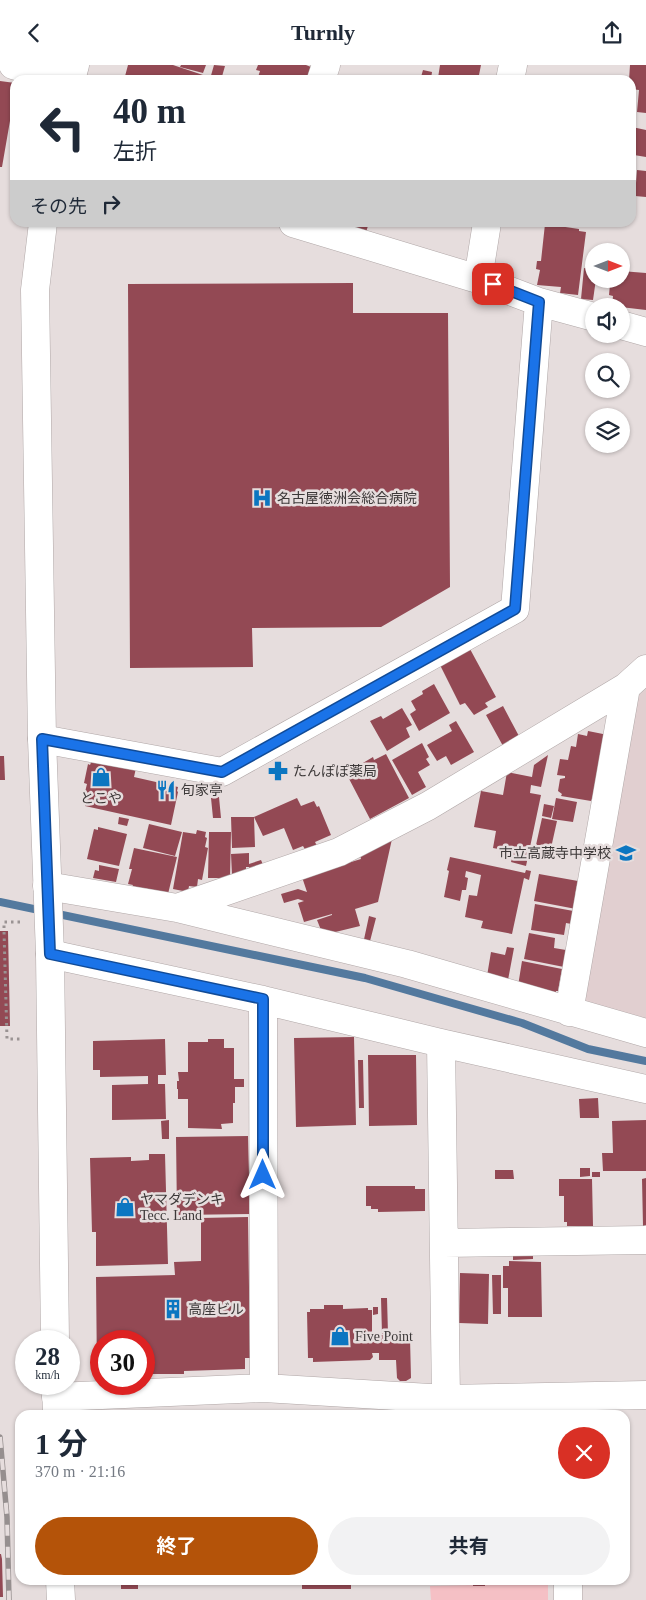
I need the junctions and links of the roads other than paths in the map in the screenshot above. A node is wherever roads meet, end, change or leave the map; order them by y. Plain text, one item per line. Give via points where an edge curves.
1 (13, 65) edge
2 (48, 75) edge
3 (43, 227) edge
4 (306, 227) edge
5 (486, 227) edge
6 (478, 279) junction
7 (539, 302) junction
8 (585, 315) edge
9 (630, 328) edge
10 (646, 332) edge
11 (646, 669) edge
12 (626, 687) junction
13 (42, 739) junction
14 (47, 891) junction
15 (177, 908) junction
16 (50, 954) junction
17 (263, 999) junction
18 (569, 1012) junction
19 (646, 1033) edge
20 (441, 1043) junction
21 (646, 1089) edge
22 (646, 1240) edge
23 (444, 1243) junction
24 (55, 1330) edge
25 (264, 1388) junction
26 (646, 1395) edge
27 (56, 1398) edge
28 (446, 1399) junction
29 (562, 1406) edge
30 (60, 1585) edge
31 (568, 1585) edge
32 (61, 1600) edge
33 (568, 1600) edge

1 - 2 street
3 - 13 street via 35,290
4 - 6 street
5 - 6 street
6 - 7 street
7 - 8 street
7 - 13 street via 515,609 222,772
9 - 10 street
11 - 12 street
12 - 15 street via 428,806 339,852
12 - 18 street
13 - 14 street
14 - 15 street
14 - 16 street
15 - 18 street via 407,964
16 - 17 street
16 - 24 street
17 - 20 street
17 - 25 street
18 - 19 street
20 - 21 street
20 - 23 street
22 - 23 street
23 - 28 street
25 - 27 street
25 - 28 street
26 - 29 street
28 - 29 street
30 - 32 street
31 - 33 street

